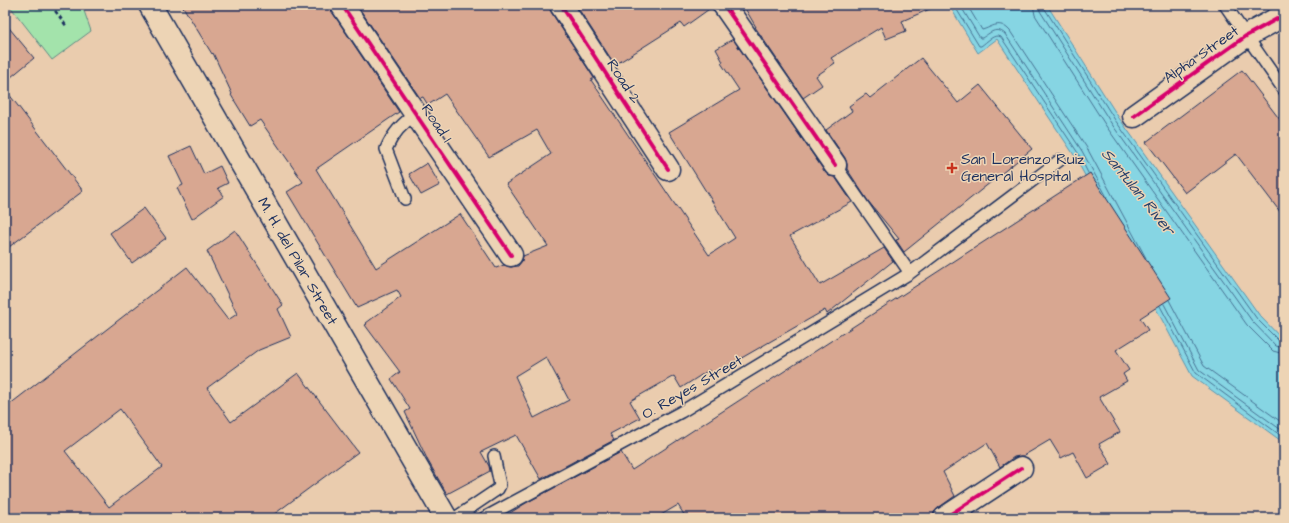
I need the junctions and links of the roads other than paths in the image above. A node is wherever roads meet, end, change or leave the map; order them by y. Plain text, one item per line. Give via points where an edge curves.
1 (342, 5) edge
2 (561, 5) edge
3 (724, 5) edge
4 (1225, 5) edge
5 (153, 6) edge
6 (1284, 15) edge
7 (1246, 36) junction
8 (1284, 90) edge
9 (416, 114) junction
10 (1134, 116) dead end
11 (1060, 160) dead end
12 (835, 164) joint
13 (668, 169) dead end
14 (405, 199) dead end
15 (511, 255) dead end
16 (910, 273) junction
17 (494, 456) dead end
18 (1021, 468) dead end
19 (446, 518) edge
20 (454, 518) edge
21 (484, 518) edge
22 (945, 518) edge

1 - 9 street, Road 1
2 - 13 street, Road 2
3 - 12 street
4 - 7 lane
5 - 19 street, M. H. del Pilar Street
6 - 7 street, Alpha Street
7 - 8 lane
7 - 10 street, Alpha Street
9 - 14 lane via 403,123 390,138 386,149
9 - 15 street, Road 1
11 - 16 lane, O. Reyes Street
12 - 16 lane
16 - 21 lane, O. Reyes Street via 681,412
17 - 20 lane via 500,485 498,489
18 - 22 street

